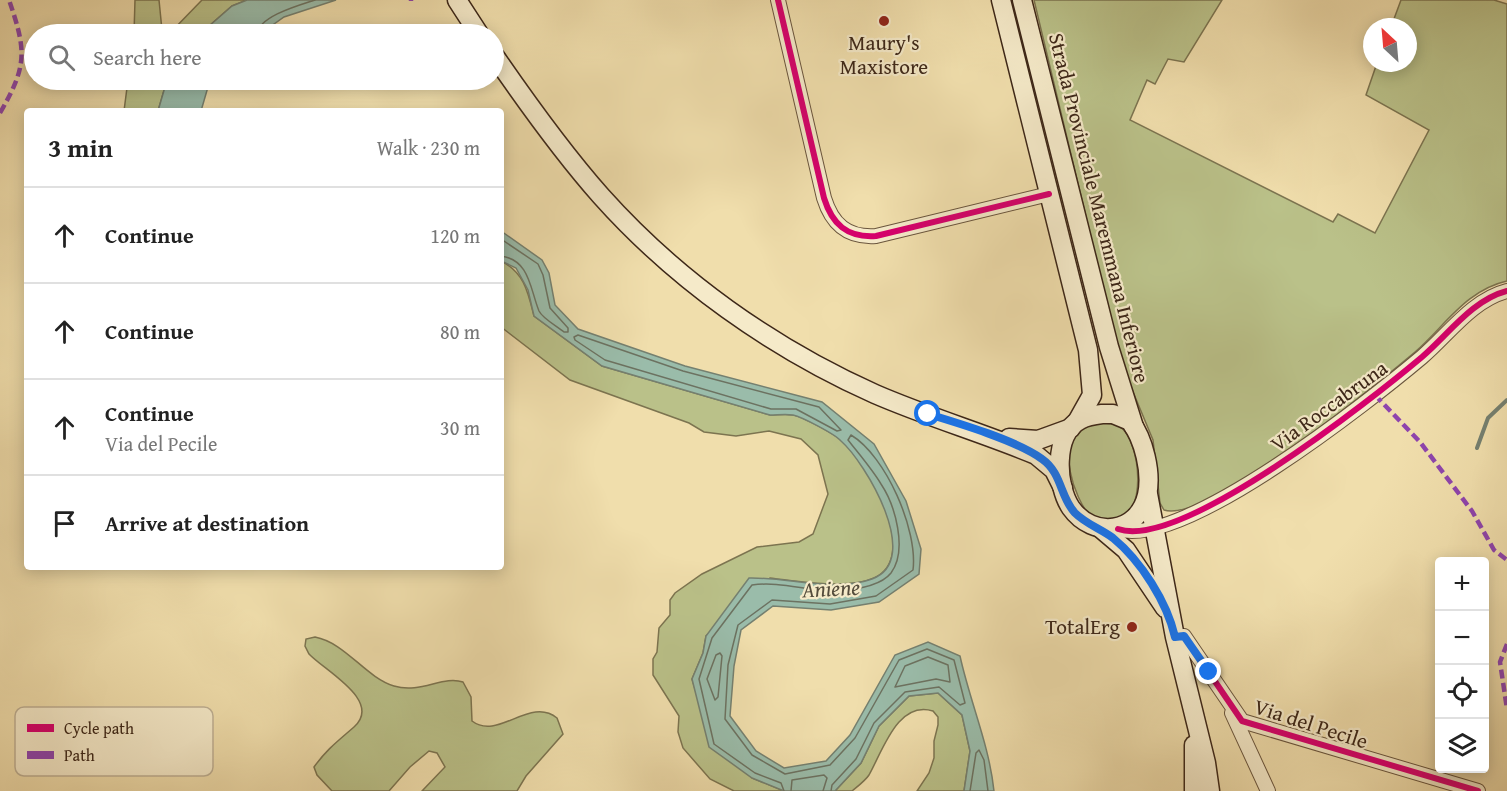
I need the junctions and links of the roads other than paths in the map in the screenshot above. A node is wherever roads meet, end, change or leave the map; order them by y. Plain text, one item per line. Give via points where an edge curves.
1 (457, 0) edge
2 (778, 0) edge
3 (1001, 0) edge
4 (1023, 0) edge
5 (473, 24) edge
6 (504, 69) edge
7 (1049, 194) junction
8 (1507, 291) edge
9 (1075, 424) junction
10 (1134, 427) junction
11 (990, 435) junction
12 (1063, 488) junction
13 (1148, 493) junction
14 (1100, 528) junction
15 (1155, 528) junction
16 (1118, 529) junction
17 (1171, 617) junction
18 (1175, 637) junction
19 (1228, 703) junction
20 (1193, 716) junction
21 (1194, 791) edge
22 (1210, 791) edge
23 (1268, 791) edge
24 (1478, 791) edge

1 - 5 main road
2 - 7 street via 824,198 833,220 843,230 876,236
3 - 7 main road
4 - 10 main road, Strada Provinciale Maremmana Inferiore via 1109,347
6 - 11 main road via 582,175 622,218 709,296 783,345 876,394
7 - 9 main road via 1092,374 1090,402
8 - 15 street, Via Roccabruna via 1483,301 1407,369 1290,457 1223,497
9 - 10 main road via 1108,413 1125,417
9 - 11 main road via 1038,440
9 - 12 main road via 1061,448
10 - 13 main road via 1145,459
11 - 12 main road via 1041,458 1054,470
12 - 14 main road via 1076,513
13 - 15 main road
13 - 16 main road via 1135,519
14 - 16 main road
14 - 17 main road via 1126,550
15 - 16 street via 1138,532
15 - 17 main road
17 - 18 main road
18 - 19 street, Via del Pecile via 1184,636 1196,650
18 - 20 main road
19 - 23 street
19 - 24 street, Via del Pecile via 1242,721 1263,729
20 - 21 main road
20 - 22 main road

